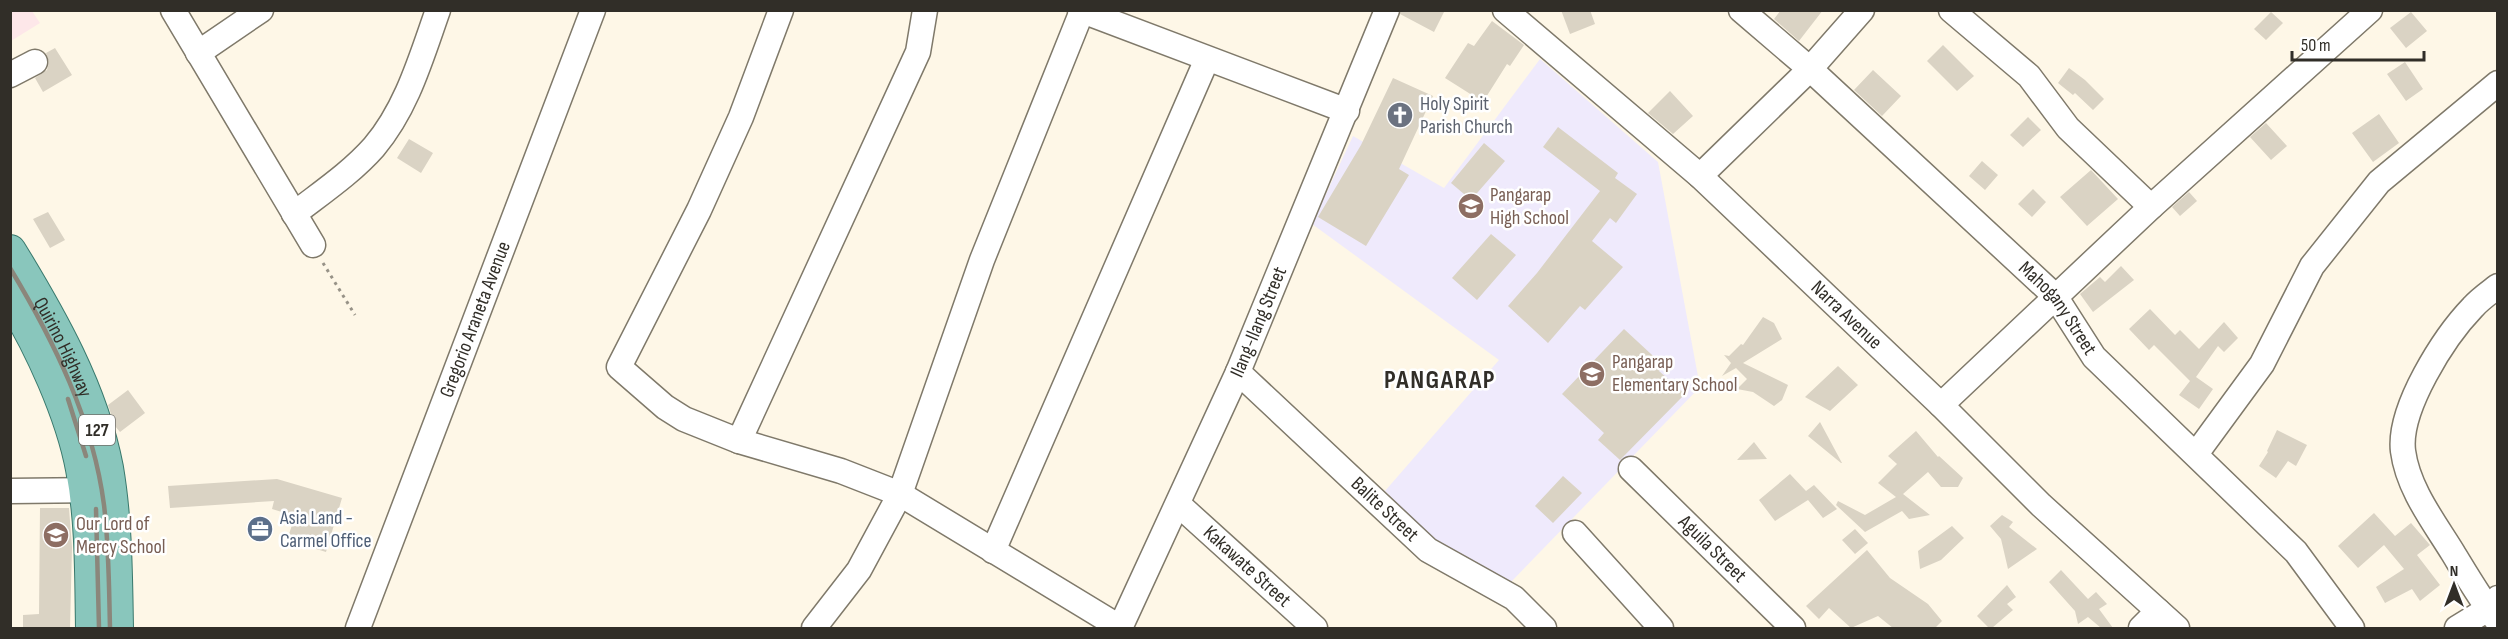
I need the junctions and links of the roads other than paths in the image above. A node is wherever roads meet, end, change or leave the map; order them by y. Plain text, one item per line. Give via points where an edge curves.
1 (173, 10) edge
2 (261, 10) edge
3 (438, 10) edge
4 (593, 10) edge
5 (781, 10) edge
6 (925, 10) edge
7 (1387, 10) edge
8 (1505, 10) edge
9 (1741, 10) edge
10 (1862, 10) edge
11 (1951, 10) edge
12 (2370, 10) edge
13 (1081, 11) edge
14 (198, 53) junction
15 (1207, 59) junction
16 (35, 62) dead end
17 (1810, 69) junction
18 (10, 75) edge
19 (2498, 83) edge
20 (1347, 111) junction
21 (1700, 176) junction
22 (2151, 207) junction
23 (294, 214) junction
24 (313, 245) road end
25 (10, 251) edge
26 (2498, 286) edge
27 (2055, 296) junction
28 (10, 297) edge
29 (1238, 372) junction
30 (1941, 405) junction
31 (739, 441) junction
32 (2196, 454) junction
33 (1631, 469) dead end
34 (97, 490) junction
35 (10, 491) edge
36 (900, 494) junction
37 (1178, 504) junction
38 (1575, 533) dead end
39 (993, 551) junction
40 (2494, 610) edge
41 (2158, 611) junction
42 (92, 628) edge
43 (117, 628) edge
44 (358, 628) edge
45 (818, 628) edge
46 (1120, 628) edge
47 (1315, 628) edge
48 (1544, 628) edge
49 (1661, 628) edge
50 (1793, 628) edge
51 (2141, 628) edge
52 (2177, 628) edge
53 (2352, 628) edge
54 (2457, 628) edge

1 - 14 street
2 - 14 street
3 - 23 street via 413,81 375,146 349,172
4 - 44 street, Gregorio Araneta Avenue
5 - 31 street via 741,117 699,210 619,367 684,419
6 - 31 street via 918,52
7 - 20 street, Ilang-Ilang Street
8 - 21 street, Narra Avenue
9 - 17 street, Mahogany Street
10 - 17 street
11 - 22 street via 2029,76 2068,128
12 - 22 street
13 - 15 street
13 - 36 street via 982,260
14 - 23 street
15 - 20 street
15 - 39 street
16 - 18 street
17 - 21 street
17 - 27 street, Mahogany Street
19 - 32 street via 2379,182 2312,266 2262,364
20 - 29 street, Ilang-Ilang Street
21 - 30 street, Narra Avenue
22 - 27 street
23 - 24 street
25 - 34 main road, Quirino Highway / 127 via 37,295 83,388 96,426
26 - 40 street via 2474,306 2443,343 2405,424 2403,450 2419,498
27 - 30 street
27 - 32 street, Mahogany Street via 2094,357
28 - 34 main road, Quirino Highway / 127 via 58,396 82,469
29 - 37 street, Ilang-Ilang Street
29 - 48 street, Balite Street via 1428,549 1515,598
30 - 41 street, Narra Avenue via 2040,505
31 - 36 street via 841,471
32 - 53 street, Mahogany Street via 2296,552
33 - 50 street, Aguila Street
34 - 35 street
34 - 42 main road, Quirino Highway / 127 via 89,516
34 - 43 main road, Quirino Highway / 127 via 116,555
36 - 39 street
36 - 45 street via 859,570
37 - 46 street, Ilang-Ilang Street
37 - 47 street, Kakawate Street
38 - 49 street
39 - 46 street
40 - 54 street
41 - 51 street
41 - 52 street, Narra Avenue

